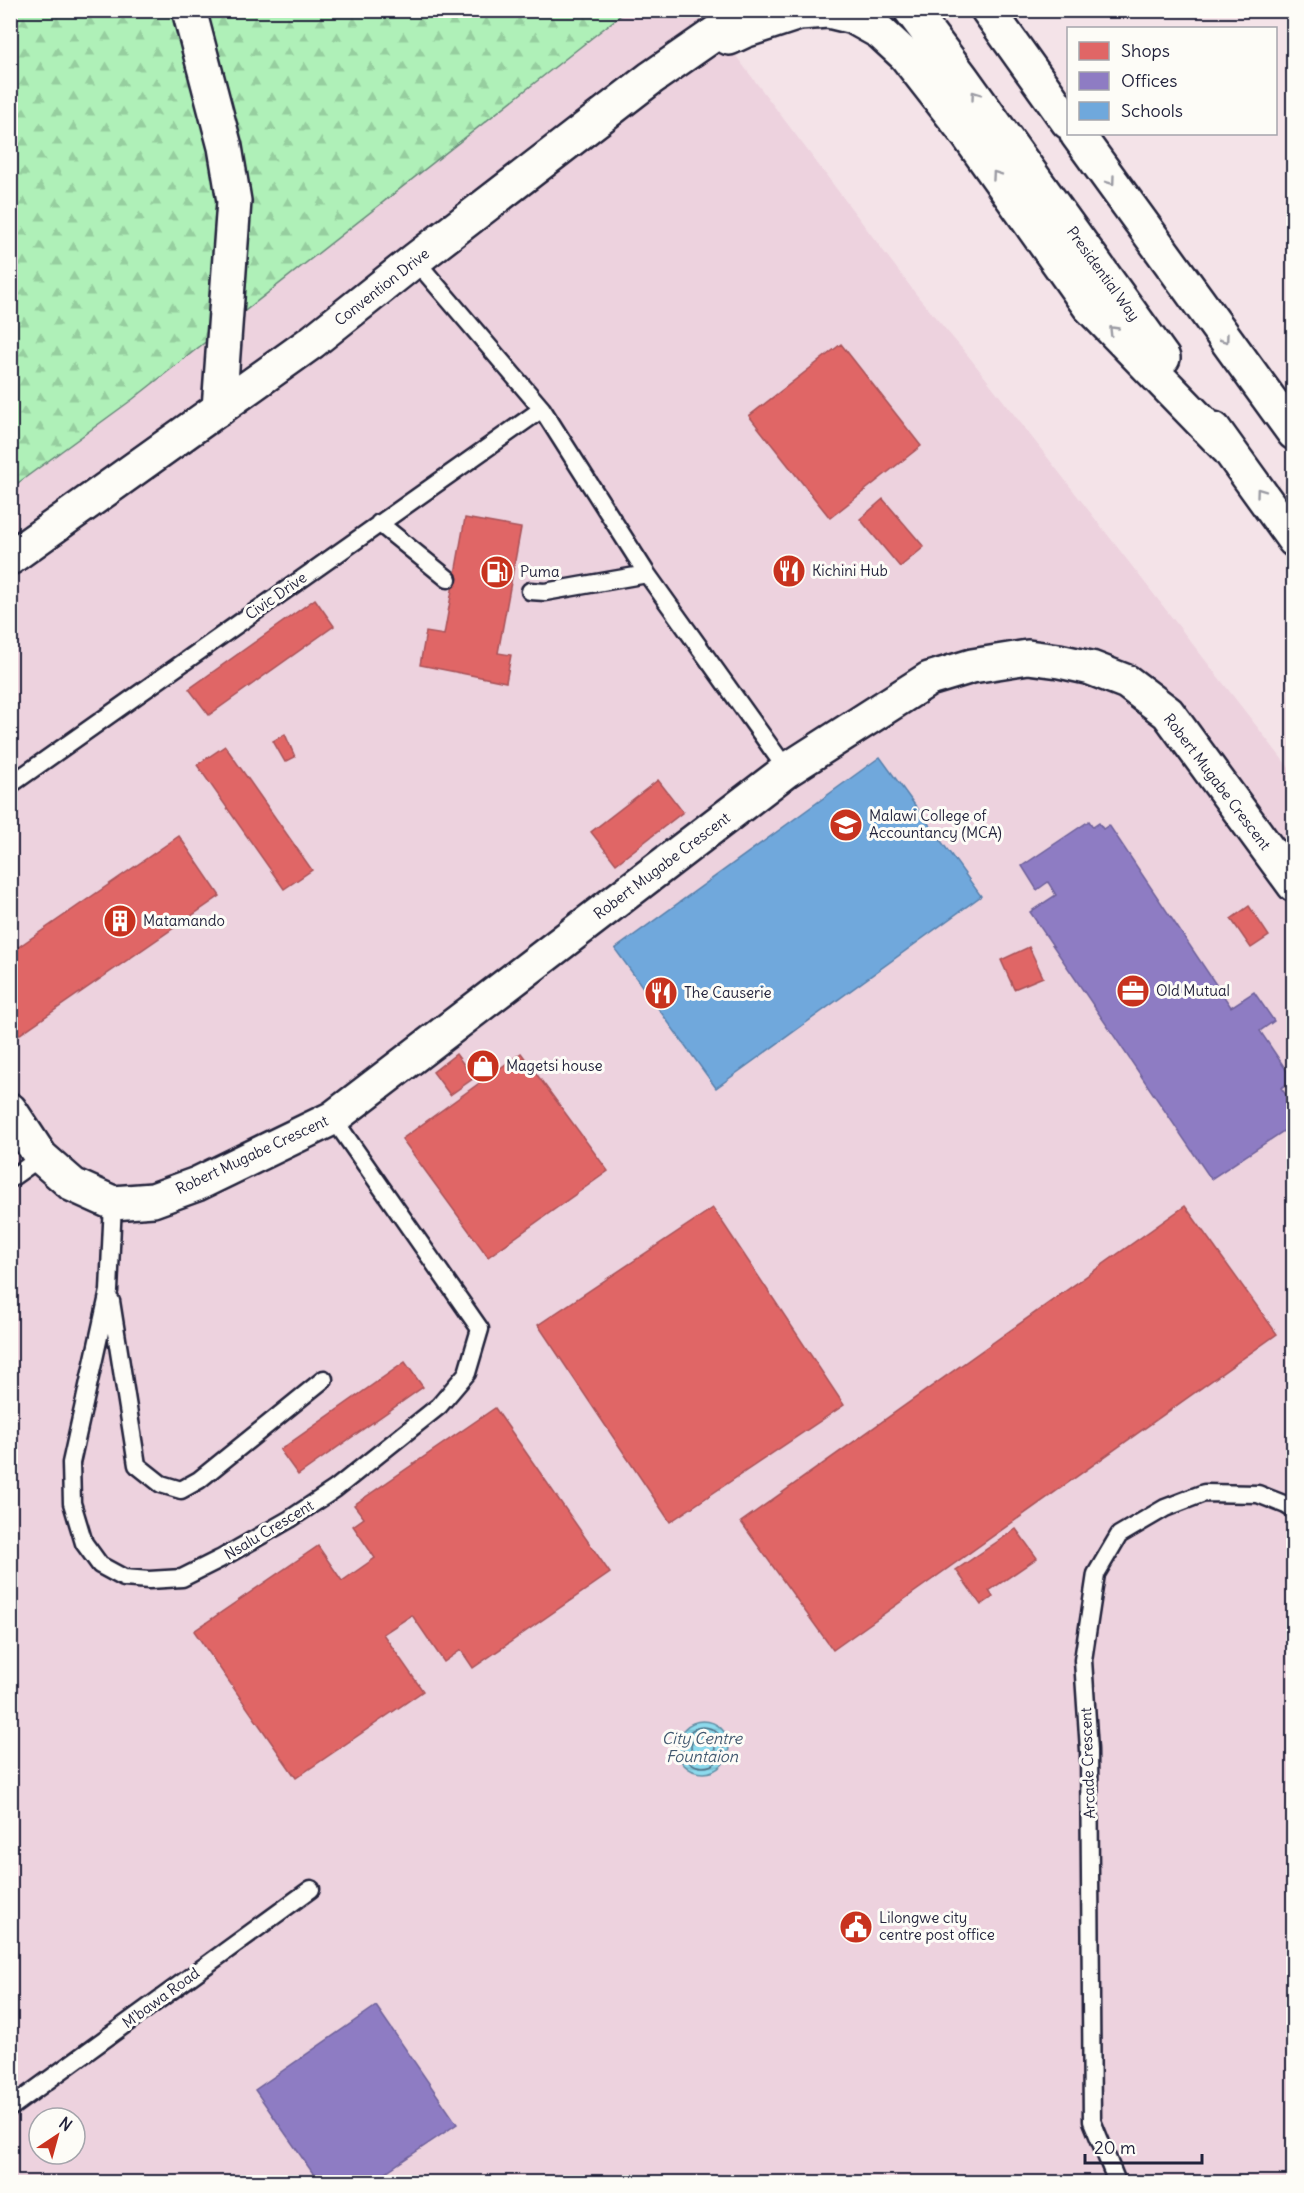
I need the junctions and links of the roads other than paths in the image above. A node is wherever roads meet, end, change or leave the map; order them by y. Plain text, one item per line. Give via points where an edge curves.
1 (189, 10) edge
2 (717, 10) edge
3 (749, 10) edge
4 (911, 10) edge
5 (988, 10) edge
6 (651, 78) junction
7 (1067, 121) edge
8 (1078, 135) edge
9 (415, 260) junction
10 (312, 342) junction
11 (219, 409) junction
12 (542, 409) junction
13 (1293, 433) edge
14 (1227, 448) junction
15 (380, 523) junction
16 (1293, 540) edge
17 (10, 558) edge
18 (647, 574) junction
19 (448, 579) dead end
20 (530, 591) dead end
21 (787, 770) junction
22 (10, 785) edge
23 (1293, 885) edge
24 (10, 1110) edge
25 (333, 1118) junction
26 (41, 1158) junction
27 (10, 1179) edge
28 (113, 1203) junction
29 (109, 1291) junction
30 (324, 1379) dead end
31 (1293, 1510) edge
32 (311, 1889) dead end
33 (10, 2108) edge
34 (1117, 2182) edge

1 - 11 street via 225,147 234,201
2 - 10 street via 430,220
3 - 6 street, Convention Drive
14 -> 4 street, Presidential Way
5 - 7 street
6 - 9 street, Convention Drive
14 -> 6 street via 1089,306 967,134 906,56 880,32 853,17 828,11 799,13 744,31
8 -> 13 street
9 - 10 street, Convention Drive
9 - 12 lane
10 - 11 street, Convention Drive
11 - 17 street, Convention Drive
12 - 15 lane, Civic Drive
12 - 18 lane
16 -> 14 street, Presidential Way
15 - 19 lane
15 - 22 lane, Civic Drive
18 - 20 lane via 545,592
18 - 21 lane
21 - 23 street, Robert Mugabe Crescent via 929,679 972,666 1028,657 1091,668 1128,682 1168,713
21 - 25 street, Robert Mugabe Crescent
24 - 26 street, Robert Mugabe Crescent
25 - 28 street, Robert Mugabe Crescent via 197,1184 153,1200
25 - 29 lane, Nsalu Crescent via 480,1329 467,1373 438,1406 336,1489 182,1578 124,1578 100,1565 84,1543 72,1503 71,1462
26 - 27 lane
26 - 28 street, Robert Mugabe Crescent via 73,1185
28 - 29 lane, Nsalu Crescent
29 - 30 lane via 137,1465 161,1484 181,1490 199,1480
31 - 34 lane, Arcade Crescent via 1258,1494 1203,1493 1165,1508 1119,1535 1096,1574 1083,1660 1089,1749 1092,2121
32 - 33 lane, M'bawa Road

